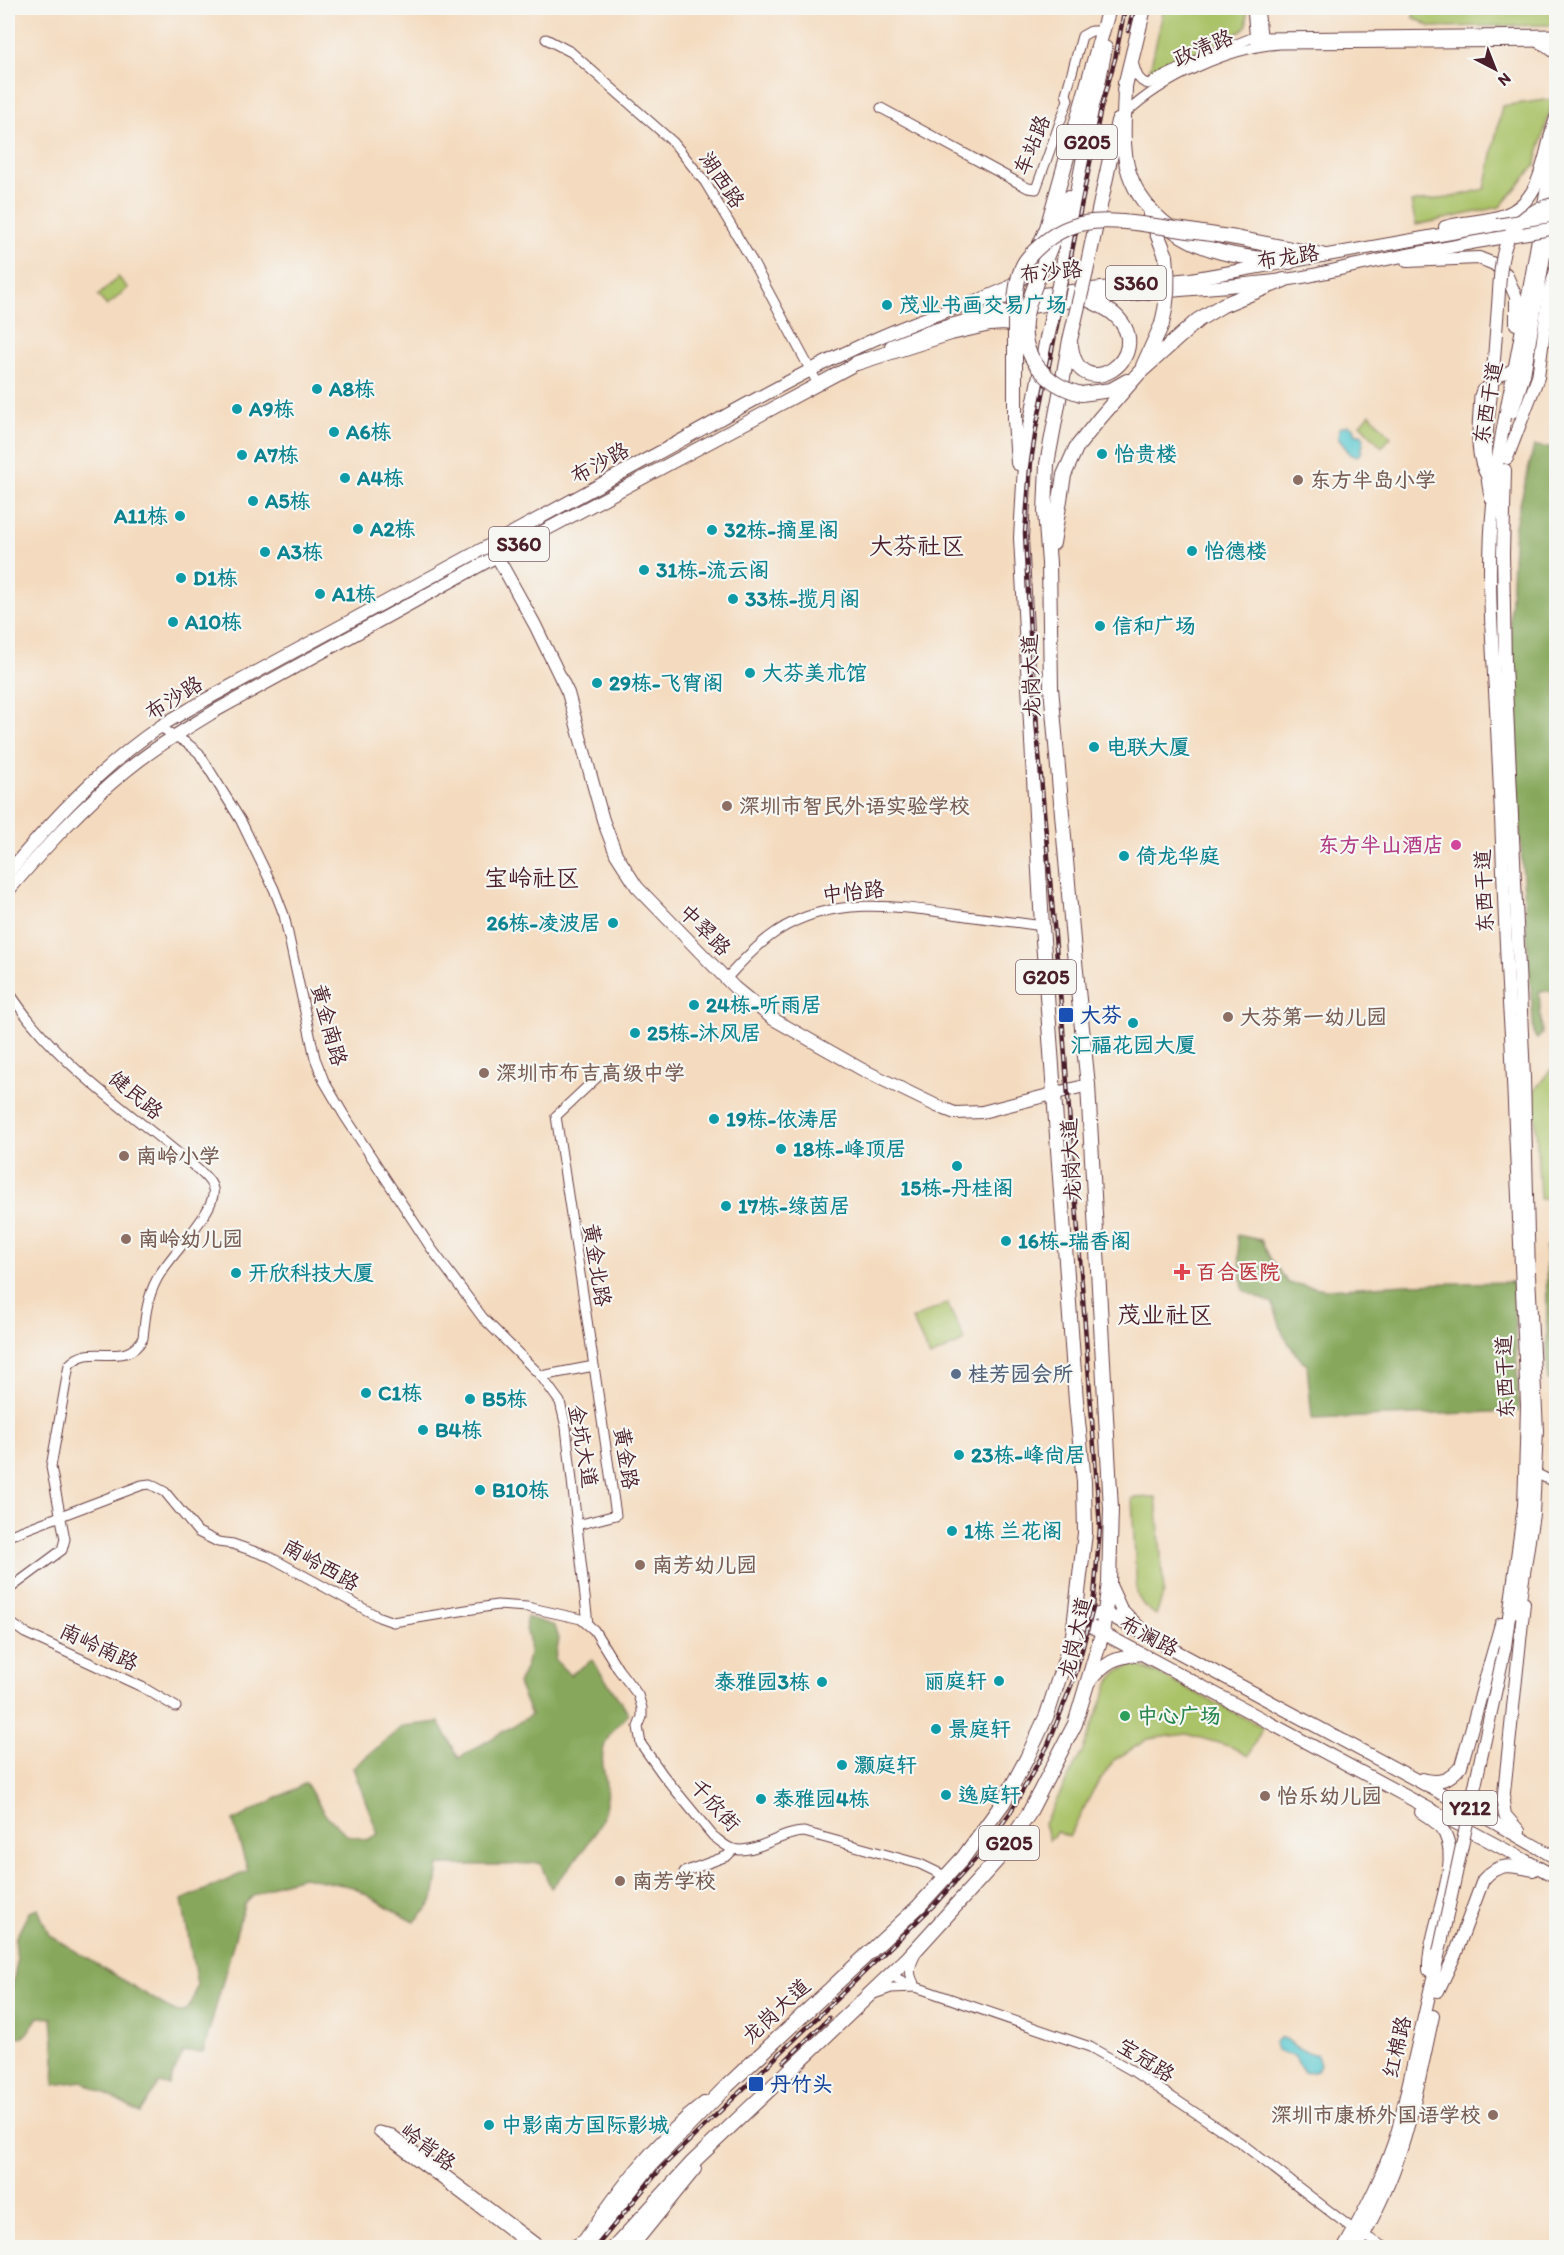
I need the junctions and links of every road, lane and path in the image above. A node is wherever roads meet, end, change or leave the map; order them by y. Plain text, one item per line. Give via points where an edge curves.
1 (1111, 8) edge
2 (1144, 8) edge
3 (1252, 8) edge
4 (1259, 8) edge
5 (1101, 31) junction
6 (1557, 34) edge
7 (546, 39) dead end
8 (1259, 42) junction
9 (1539, 42) junction
10 (1557, 42) edge
11 (1557, 53) edge
12 (1132, 57) junction
13 (1125, 83) junction
14 (881, 108) dead end
15 (1125, 114) junction
16 (1557, 118) edge
17 (1557, 139) edge
18 (1557, 185) edge
19 (1143, 200) junction
20 (1557, 203) edge
21 (1557, 215) edge
22 (1557, 228) edge
23 (1408, 240) junction
24 (1323, 255) junction
25 (1290, 262) junction
26 (1370, 262) junction
27 (1557, 270) edge
28 (1284, 280) junction
29 (1087, 299) junction
30 (982, 300) junction
31 (1070, 340) junction
32 (857, 363) junction
33 (1514, 367) junction
34 (811, 371) junction
35 (1139, 373) junction
36 (818, 384) junction
37 (1486, 431) junction
38 (1508, 431) junction
39 (1477, 446) junction
40 (1026, 447) junction
41 (1486, 477) junction
42 (1492, 505) junction
43 (1021, 508) junction
44 (493, 550) junction
45 (1049, 562) junction
46 (160, 727) junction
47 (174, 736) junction
48 (8, 873) edge
49 (8, 891) edge
50 (1042, 926) junction
51 (726, 979) junction
52 (8, 990) edge
53 (606, 1069) dead end
54 (1088, 1085) junction
55 (1054, 1095) junction
56 (594, 1366) junction
57 (542, 1376) junction
58 (1531, 1471) junction
59 (1557, 1483) edge
60 (60, 1515) junction
61 (577, 1525) junction
62 (8, 1536) edge
63 (1524, 1546) junction
64 (1109, 1583) junction
65 (8, 1590) edge
66 (1105, 1613) junction
67 (1075, 1618) junction
68 (8, 1621) edge
69 (588, 1623) junction
70 (1102, 1634) junction
71 (1146, 1634) junction
72 (1140, 1653) junction
73 (1088, 1683) junction
74 (1237, 1683) junction
75 (1228, 1701) junction
76 (176, 1707) dead end
77 (1382, 1761) junction
78 (1371, 1778) junction
79 (734, 1849) junction
80 (1555, 1858) edge
81 (684, 1872) dead end
82 (1552, 1875) edge
83 (947, 1877) junction
84 (926, 1938) junction
85 (1443, 1953) joint
86 (889, 1975) junction
87 (916, 1987) junction
88 (1434, 1990) junction
89 (856, 2008) junction
90 (736, 2123) junction
91 (465, 2193) junction
92 (1361, 2240) edge
93 (585, 2243) edge
94 (532, 2247) edge
95 (543, 2247) edge
96 (568, 2247) edge
97 (614, 2247) edge
98 (631, 2247) edge
99 (1344, 2247) edge
100 (1387, 2247) edge

1 - 5 highway
1 - 40 highway, 龙岗大道 / G205, bridge
2 - 12 highway, 龙岗大道 / G205
3 - 8 street
4 - 8 street
5 - 14 street, 车站路 via 1082,36 1066,94 1068,100 1036,189
5 - 30 highway via 1047,228 1035,257 1024,276 1008,289
5 - 35 highway, bridge via 1072,182 1061,221 1028,302 1024,335 1027,350 1043,373 1066,390 1081,394 1111,390
6 - 8 street, 政清路
7 - 34 street, 湖西路 via 571,51 674,142 722,210
8 - 9 street, 政清路
8 - 12 street, 政清路 via 1201,58 1148,84 1137,76
8 - 15 street, 政清路 via 1166,83
9 - 10 street, 政清路
9 - 11 main road
12 - 13 highway, 龙岗大道 / G205
13 - 15 highway
13 - 31 highway, 龙岗大道 / G205, bridge
15 - 19 highway via 1128,167
16 - 23 main road via 1539,181 1520,207 1504,216 1461,222
17 - 33 main road, 东西干道
18 - 38 main road, 东西干道 via 1524,375
19 - 25 highway via 1162,221 1189,241 1222,252
19 - 35 highway, bridge via 1166,256 1168,276 1162,324
20 - 37 main road, bridge via 1529,214 1518,224 1506,246
21 - 23 main road, 布龙路 / S360, bridge
22 - 26 main road, 布龙路 / S360, bridge
23 - 24 main road, 布龙路 / S360
24 - 25 main road, 布龙路 / S360
24 - 43 highway, bridge via 1115,220 1083,223 1048,239 1021,269 1015,301 1015,420
25 - 30 main road, 布沙路 / S360 via 1191,279
26 - 28 main road, 布龙路 / S360
26 - 33 main road via 1479,258 1494,264 1506,274 1516,297
27 - 38 main road via 1549,294 1538,377
28 - 29 main road, 布龙路 / S360
28 - 35 highway via 1223,305 1198,320
29 - 31 highway via 1114,313 1120,321 1128,343 1124,360 1107,374 1085,372 1075,363
29 - 32 main road, 布沙路 / S360 via 988,316 923,333
30 - 34 main road, 布沙路 / S360 via 885,334
31 - 45 highway, 龙岗大道 / G205 via 1047,464
32 - 36 main road, 布沙路 / S360
32 - 40 highway via 951,333 990,324 1016,325 1025,330 1034,351
33 - 38 main road, 东西干道
33 - 39 street via 1481,390
34 - 36 street, 湖西路
34 - 44 main road, 布沙路 / S360
35 - 45 highway via 1076,448 1064,475
36 - 44 main road, 布沙路 / S360
37 - 39 street
37 - 41 main road
38 - 42 main road, 东西干道
38 - 58 main road, 东西干道 via 1504,474 1504,620 1537,1430
39 - 41 street
40 - 43 highway, 龙岗大道 / G205
41 - 42 main road
42 - 58 main road, 东西干道 via 1490,622
43 - 50 highway, 龙岗大道 / G205
44 - 46 main road, 布沙路 / S360
44 - 47 main road, 布沙路 / S360
44 - 51 main road, 中翠路 via 568,693 616,854 637,887
45 - 54 highway, 龙岗大道 / G205 via 1051,687
46 - 47 street, 黄金南路
46 - 48 main road, 布沙路 / S360 via 79,795
47 - 49 main road, 布沙路 / S360 via 88,804
47 - 57 street, 黄金南路 via 198,753 241,821 274,890 284,915 315,1058 324,1081 431,1248 483,1318
50 - 51 street, 中怡路 via 897,906 859,905 810,915 777,931
50 - 55 highway, 龙岗大道 / G205
51 - 55 main road, 中翠路 via 773,1019 863,1070 956,1113 982,1112
52 - 60 street, 健民路 via 35,1028 66,1059 195,1167 213,1188 208,1210 158,1277 149,1296 140,1343 123,1354 84,1354 69,1365 51,1467
53 - 56 street, 黄金北路 via 556,1116
54 - 55 main road, 中翠路
54 - 64 highway, 龙岗大道 / G205 via 1112,1509
55 - 67 highway, 龙岗大道 / G205 via 1084,1482 1085,1533
56 - 57 street
56 - 61 street, 黄金路 via 616,1515
57 - 61 street, 金坑大道 via 560,1402 566,1427
58 - 59 street
58 - 63 main road, 东西干道
60 - 62 street, 南岭西路
60 - 65 street via 64,1548
60 - 69 street, 南岭西路 via 150,1484 165,1492 198,1532 270,1557 386,1620 497,1605 565,1614
61 - 69 street
63 - 77 main road via 1461,1766 1451,1777 1433,1782
63 - 80 main road via 1503,1802 1505,1815 1515,1828
63 - 85 main road, 东西干道, bridge via 1508,1648
64 - 66 highway, 龙岗大道 / G205
64 - 71 main road via 1121,1609
66 - 67 main road, 布澜路
66 - 70 highway, 龙岗大道 / G205
66 - 71 main road, 布澜路 / Y212
67 - 70 main road, 布澜路 / Y212
67 - 83 highway, 龙岗大道 / G205 via 1062,1672 1027,1758 1003,1803
68 - 76 street, 南岭南路
69 - 79 street, 千欣街 via 638,1695 642,1708 639,1736 648,1755 713,1836
70 - 72 main road, 布澜路 / Y212
70 - 73 highway, 龙岗大道 / G205
71 - 74 main road, 布澜路 / Y212
72 - 73 main road via 1104,1664
72 - 75 main road, 布澜路 / Y212
73 - 84 highway, 龙岗大道 / G205 via 1075,1724 1029,1815 997,1860
74 - 75 main road
74 - 77 main road, 布澜路 / Y212
75 - 78 main road, 布澜路 / Y212
77 - 80 main road, 布澜路 / Y212
78 - 82 main road, 布澜路 / Y212
78 - 88 main road via 1432,1819 1448,1841 1449,1864 1430,1956
79 - 81 street via 727,1856
79 - 83 street, 千欣街 via 741,1851 804,1832 920,1864
82 - 88 main road via 1511,1864 1490,1872 1478,1889 1455,1955
83 - 93 highway, 龙岗大道 / G205 via 727,2086 652,2163
84 - 86 highway, 龙岗大道 / G205
84 - 87 street via 911,1964
85 - 88 main road, 红棉路
86 - 87 street, 宝冠路
86 - 89 highway, 龙岗大道 / G205
87 - 89 street via 885,1989
87 - 92 street, 宝冠路 via 1090,2047 1131,2070 1253,2152
88 - 92 main road, 红棉路 via 1404,2141 1387,2188
89 - 90 highway, 龙岗大道 / G205
90 - 97 highway, 龙岗大道 / G205 via 693,2162
90 - 98 main road
91 - 91 street, 岭背路 via 392,2134 378,2131
91 - 94 street, 岭背路
91 - 95 street, 岭背路
92 - 99 main road, 红棉路
92 - 100 street, 宝冠路
93 - 96 street

